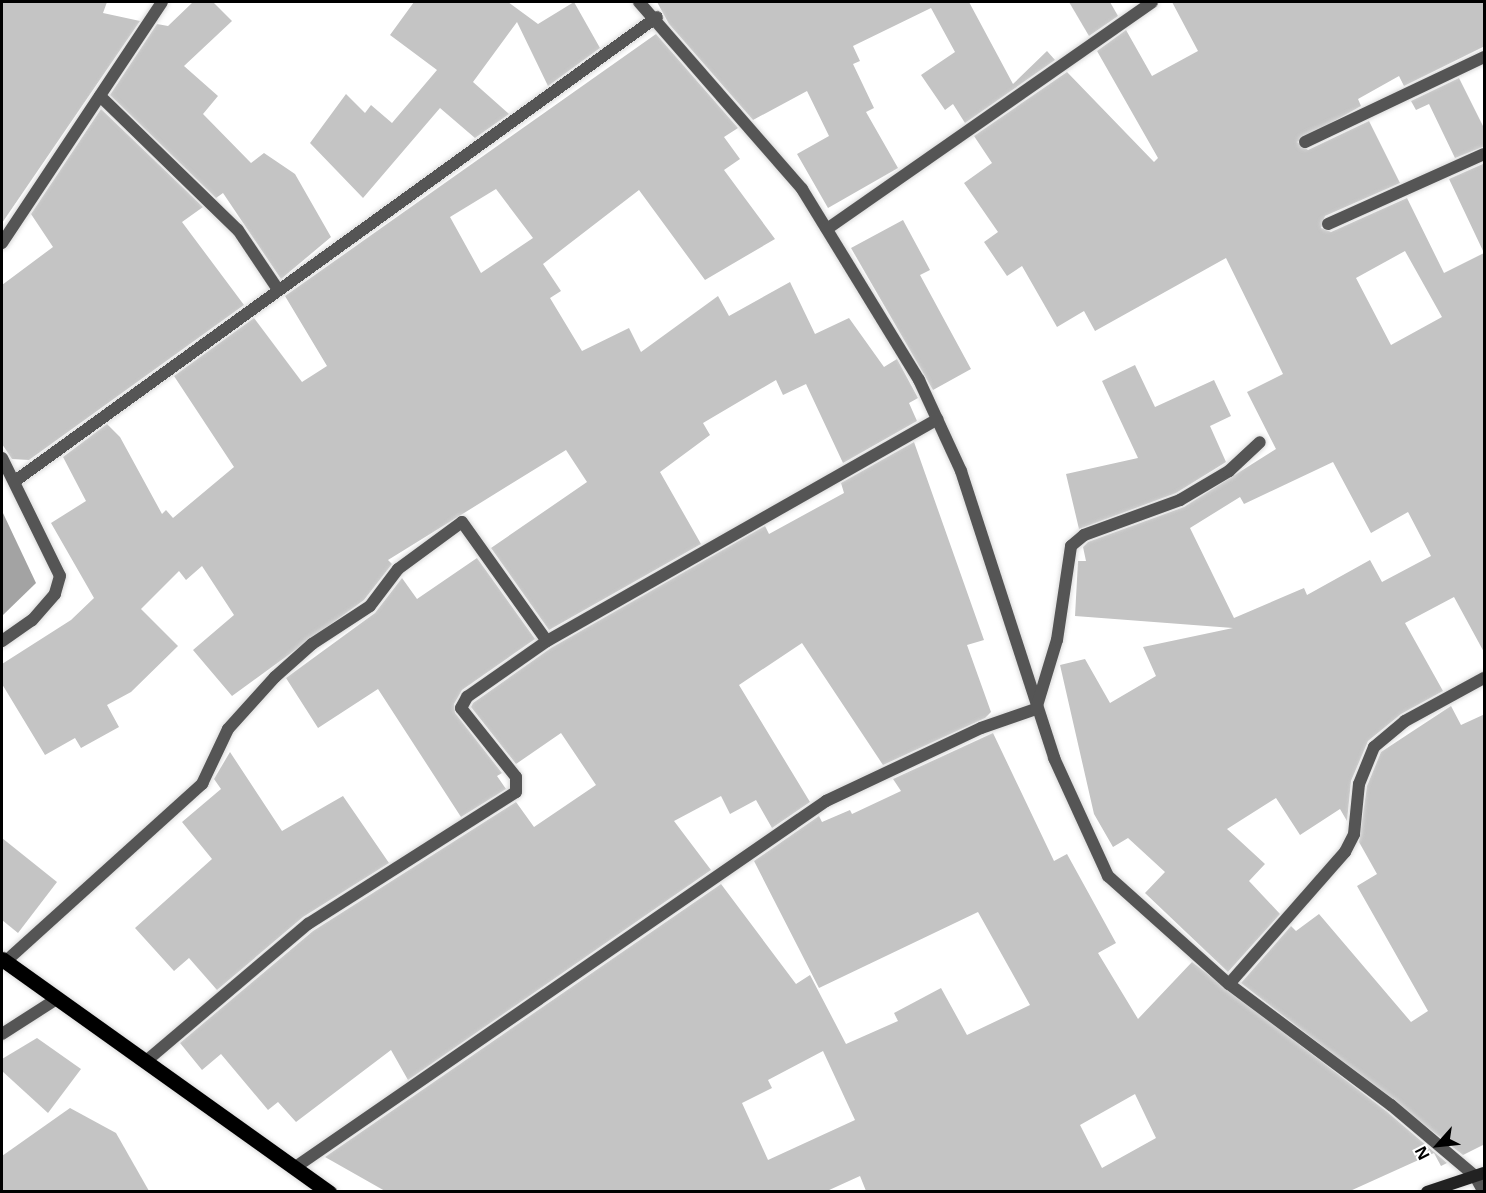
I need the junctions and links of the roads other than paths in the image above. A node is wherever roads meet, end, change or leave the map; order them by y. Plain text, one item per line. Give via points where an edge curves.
1 (162, 2) edge
2 (639, 2) edge
3 (1152, 2) edge
4 (657, 17) junction
5 (1485, 57) edge
6 (100, 96) junction
7 (1305, 142) dead end
8 (1485, 154) edge
9 (1328, 224) dead end
10 (827, 229) junction
11 (2, 243) edge
12 (277, 288) junction
13 (937, 419) junction
14 (1260, 442) dead end
15 (2, 458) edge
16 (15, 481) junction
17 (2, 641) edge
18 (547, 641) junction
19 (1485, 678) edge
20 (1036, 709) junction
21 (3, 960) edge
22 (1229, 984) junction
23 (55, 1000) junction
24 (2, 1034) edge
25 (145, 1062) junction
26 (297, 1166) junction
27 (1480, 1174) edge
28 (329, 1191) edge
29 (1427, 1191) edge
30 (1485, 1191) edge

1 - 6 street
2 - 4 street
3 - 10 street
4 - 10 street via 802,189
4 - 12 street
5 - 7 street
6 - 11 street
6 - 12 street via 238,230
8 - 9 street
10 - 13 street
12 - 16 street via 175,369
13 - 18 street
13 - 20 street via 961,471
14 - 20 street via 1229,471 1180,500 1084,535 1071,546 1057,640
15 - 16 street
16 - 17 street via 60,576 55,594 32,620
18 - 21 street via 462,522 398,569 370,606 312,644 275,677 228,729 202,784
18 - 25 street via 466,697 461,708 516,777 516,792 308,924
19 - 22 street via 1405,721 1374,747 1359,784 1354,834 1345,852
20 - 22 street via 1087,838 1108,876
20 - 26 street via 981,728 826,801
21 - 23 main road
22 - 27 street
23 - 24 street
23 - 25 main road
25 - 26 main road
26 - 28 main road
27 - 29 main road
27 - 30 street

